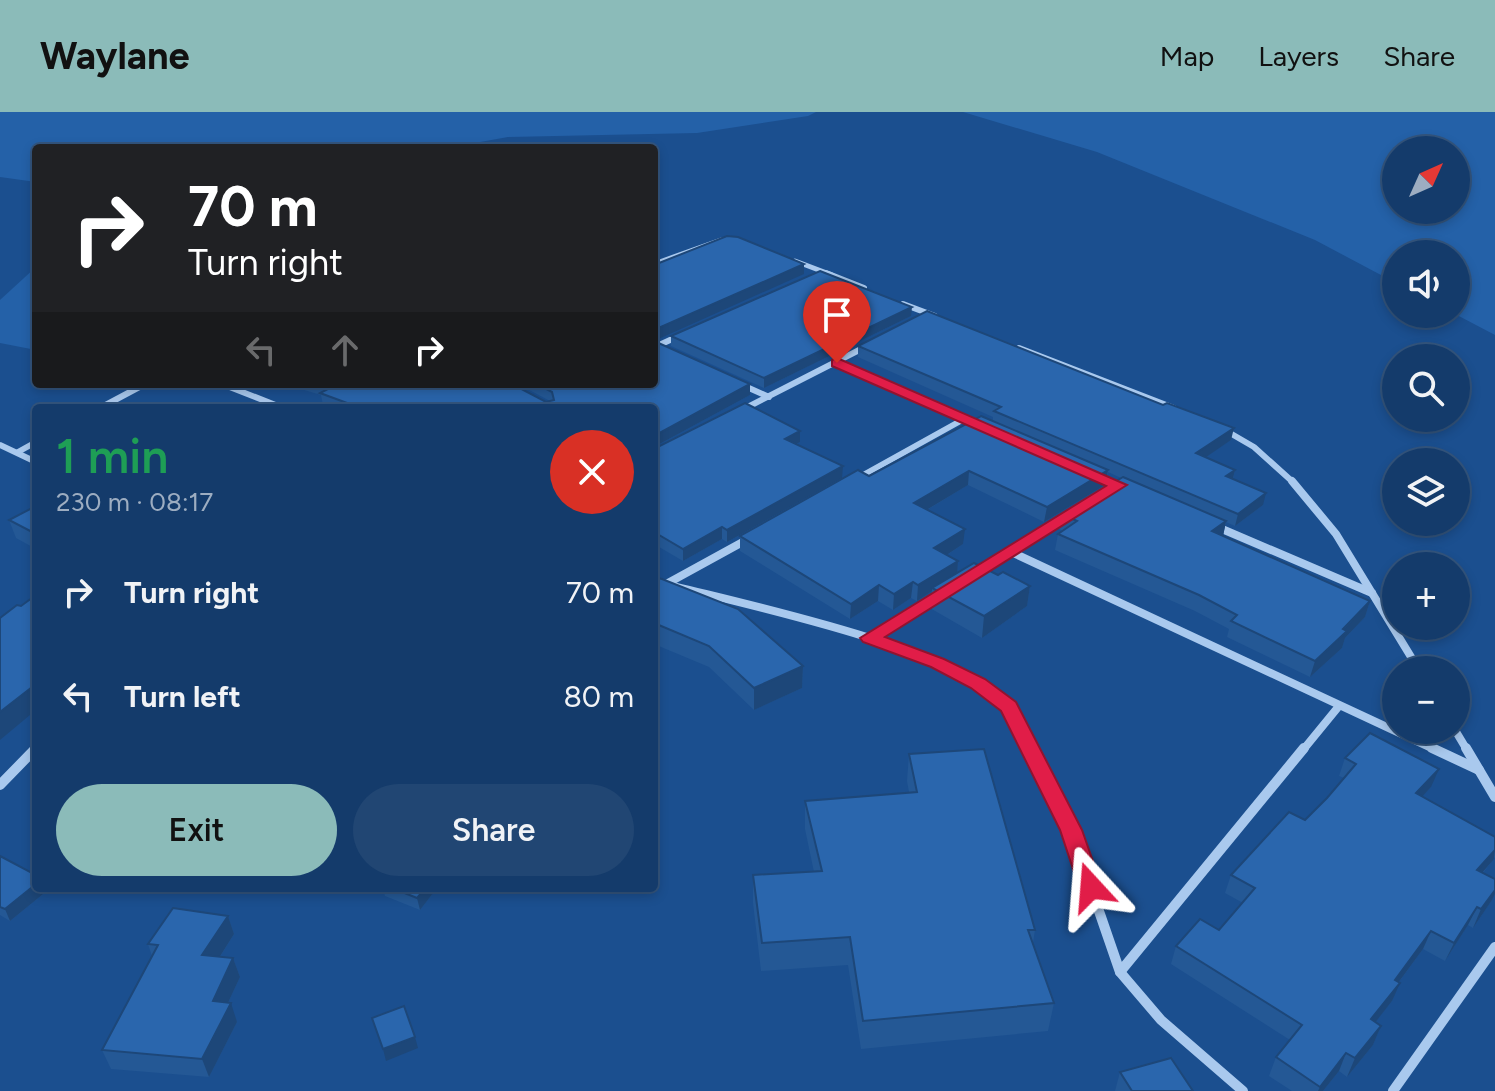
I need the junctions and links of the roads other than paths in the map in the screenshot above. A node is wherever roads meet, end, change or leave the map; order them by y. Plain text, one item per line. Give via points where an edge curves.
1 (727, 239) edge
2 (658, 257) edge
3 (786, 257) edge
4 (666, 259) junction
5 (658, 262) edge
6 (824, 272) junction
7 (810, 278) edge
8 (877, 293) edge
9 (890, 298) edge
10 (929, 314) junction
11 (944, 320) edge
12 (916, 321) edge
13 (685, 334) edge
14 (876, 342) edge
15 (1004, 342) edge
16 (658, 344) edge
17 (658, 346) edge
18 (671, 352) edge
19 (837, 363) junction
20 (727, 378) edge
21 (138, 388) edge
22 (232, 388) edge
23 (769, 397) junction
24 (108, 404) edge
25 (273, 404) edge
26 (1179, 411) edge
27 (730, 416) edge
28 (964, 419) junction
29 (1220, 428) edge
30 (992, 431) edge
31 (32, 444) edge
32 (0, 445) edge
33 (18, 452) junction
34 (32, 460) edge
35 (843, 487) edge
36 (1078, 510) edge
37 (1204, 521) edge
38 (762, 531) edge
39 (1009, 551) junction
40 (971, 575) edge
41 (658, 582) edge
42 (668, 583) junction
43 (946, 591) edge
44 (1374, 594) junction
45 (869, 638) junction
46 (1411, 656) edge
47 (1339, 706) junction
48 (1463, 744) edge
49 (32, 752) edge
50 (1479, 770) junction
51 (0, 785) edge
52 (1495, 797) edge
53 (1495, 947) edge
54 (1120, 972) junction
55 (1243, 1091) edge
56 (1393, 1091) edge

1 - 4 street
2 - 4 street
3 - 6 street
4 - 5 street
6 - 7 street
6 - 8 street
9 - 10 street
10 - 11 street
10 - 12 street
13 - 16 street
14 - 19 street
15 - 26 street
17 - 18 street
19 - 23 street
19 - 28 street
20 - 23 street
21 - 24 street
22 - 25 street
23 - 27 street
28 - 30 street
28 - 35 street
29 - 44 street via 1257,448 1278,467 1318,512
31 - 33 street
32 - 33 street
33 - 34 street
36 - 39 street
37 - 44 street
38 - 42 street
39 - 40 street
39 - 47 street
41 - 42 street
42 - 45 street
43 - 45 street
44 - 46 street
45 - 54 street via 978,683 1009,707 1071,830
47 - 50 street
47 - 54 street
48 - 50 street
49 - 51 street
50 - 52 street
53 - 56 street
54 - 55 street via 1161,1020

